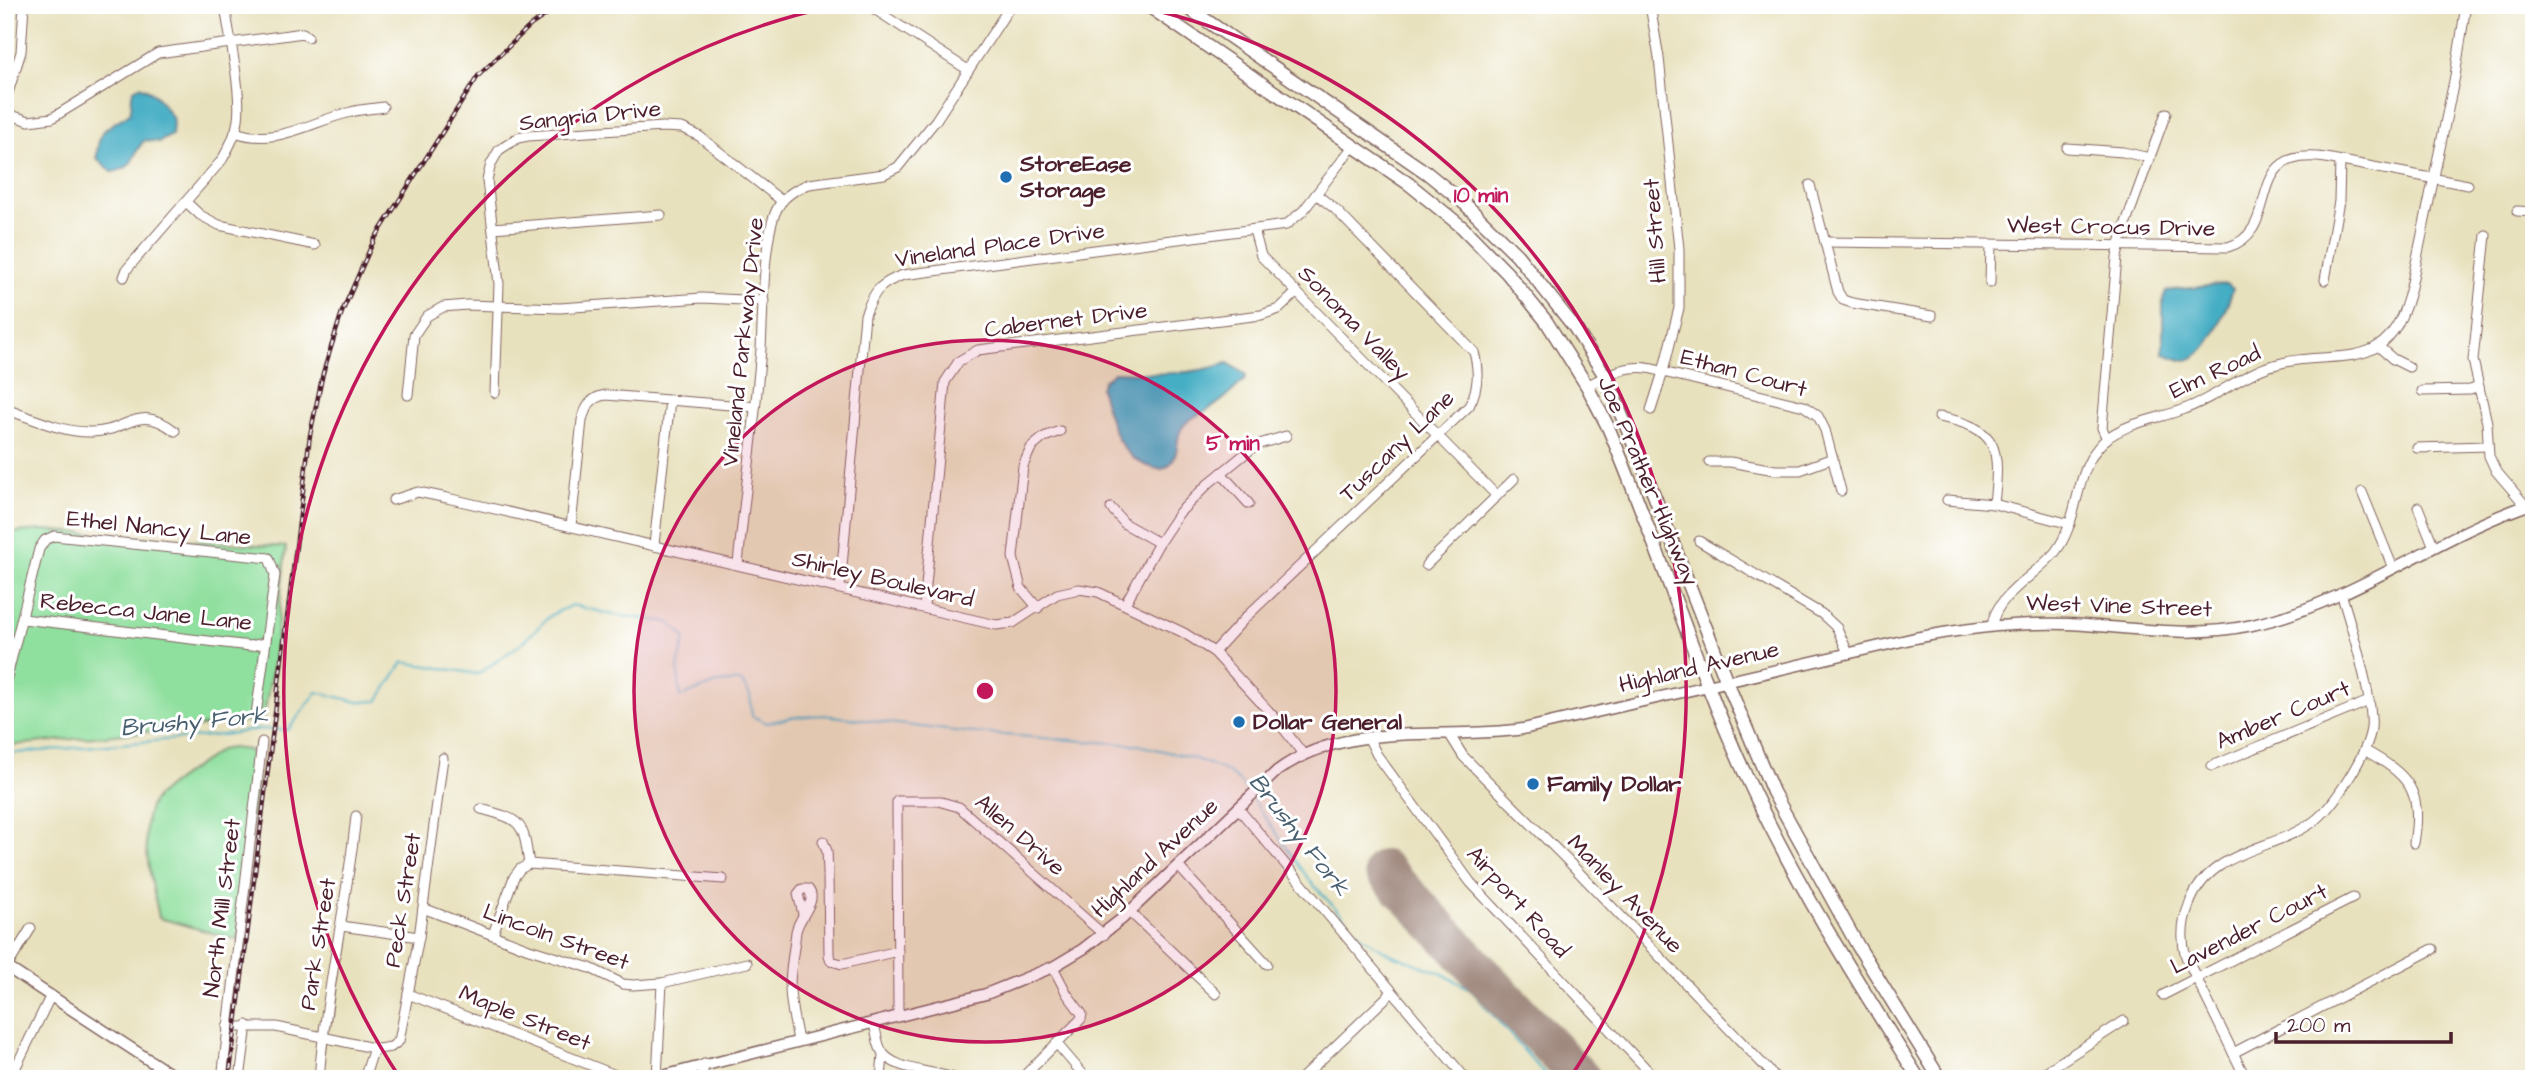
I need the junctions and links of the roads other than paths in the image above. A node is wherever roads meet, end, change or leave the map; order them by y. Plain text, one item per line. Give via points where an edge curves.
1 (24, 5) edge
2 (225, 5) edge
3 (868, 5) edge
4 (1011, 5) edge
5 (1147, 5) edge
6 (1184, 5) edge
7 (1650, 5) edge
8 (2466, 5) edge
9 (308, 37) dead end
10 (230, 42) junction
11 (968, 70) junction
12 (5, 102) edge
13 (383, 107) dead end
14 (5, 113) edge
15 (2166, 113) dead end
16 (235, 132) junction
17 (1354, 145) junction
18 (2067, 148) dead end
19 (2150, 158) junction
20 (2340, 161) junction
21 (2433, 179) junction
22 (1810, 185) dead end
23 (2468, 186) dead end
24 (1316, 194) junction
25 (782, 201) junction
26 (186, 202) junction
27 (2517, 211) dead end
28 (2534, 212) edge
29 (661, 215) dead end
30 (493, 228) junction
31 (1254, 230) junction
32 (2486, 235) dead end
33 (1825, 242) junction
34 (1991, 244) junction
35 (316, 245) dead end
36 (2119, 246) junction
37 (124, 277) dead end
38 (2325, 280) dead end
39 (1990, 283) dead end
40 (1297, 292) junction
41 (764, 301) junction
42 (498, 306) junction
43 (1932, 316) dead end
44 (2378, 346) junction
45 (2409, 367) dead end
46 (1663, 372) junction
47 (1605, 376) junction
48 (1587, 386) junction
49 (2479, 387) junction
50 (2422, 391) dead end
51 (495, 393) dead end
52 (408, 395) dead end
53 (670, 400) junction
54 (755, 407) junction
55 (5, 409) edge
56 (1650, 410) dead end
57 (1939, 417) dead end
58 (175, 431) dead end
59 (1060, 431) dead end
60 (1286, 436) dead end
61 (1437, 436) junction
62 (2107, 439) junction
63 (2488, 446) junction
64 (2417, 448) dead end
65 (1833, 458) junction
66 (1709, 462) dead end
67 (1221, 473) junction
68 (1514, 479) dead end
69 (1841, 491) dead end
70 (2362, 492) dead end
71 (1497, 496) junction
72 (393, 500) dead end
73 (1947, 500) dead end
74 (2530, 504) edge
75 (1249, 505) dead end
76 (1994, 505) junction
77 (2418, 507) dead end
78 (1111, 508) dead end
79 (2070, 524) junction
80 (571, 526) junction
81 (1699, 541) dead end
82 (1159, 543) junction
83 (654, 545) junction
84 (2434, 547) junction
85 (738, 564) junction
86 (1426, 565) dead end
87 (2393, 568) junction
88 (840, 588) junction
89 (2341, 593) junction
90 (1125, 604) junction
91 (924, 607) junction
92 (1038, 607) junction
93 (23, 619) junction
94 (1992, 626) junction
95 (265, 643) junction
96 (1214, 652) junction
97 (1847, 653) junction
98 (1727, 682) junction
99 (5, 685) edge
100 (1708, 686) junction
101 (2369, 701) junction
102 (256, 715) dead end
103 (1450, 735) junction
104 (1368, 737) junction
105 (262, 742) dead end
106 (2364, 750) junction
107 (1303, 754) junction
108 (443, 758) dead end
109 (2211, 766) dead end
110 (1241, 805) junction
111 (481, 810) dead end
112 (356, 816) dead end
113 (823, 841) dead end
114 (2414, 843) dead end
115 (530, 864) junction
116 (1179, 867) junction
117 (723, 879) dead end
118 (2353, 898) dead end
119 (423, 908) junction
120 (1130, 912) junction
121 (803, 914) dead end
122 (341, 926) junction
123 (31, 928) dead end
124 (493, 934) junction
125 (1104, 934) junction
126 (419, 937) junction
127 (2433, 949) dead end
128 (898, 951) junction
129 (747, 963) dead end
130 (1267, 964) dead end
131 (6, 966) edge
132 (1053, 967) junction
133 (2196, 978) junction
134 (662, 983) junction
135 (1392, 992) junction
136 (408, 994) junction
137 (1216, 994) dead end
138 (51, 995) junction
139 (2163, 995) dead end
140 (898, 1017) junction
141 (2124, 1021) dead end
142 (874, 1023) junction
143 (247, 1026) junction
144 (228, 1027) junction
145 (323, 1036) junction
146 (798, 1041) junction
147 (1057, 1044) junction
148 (374, 1048) junction
149 (883, 1054) junction
150 (2233, 1054) junction
151 (704, 1064) junction
152 (162, 1074) edge
153 (654, 1078) edge
154 (1303, 1078) edge
155 (10, 1079) edge
156 (178, 1079) edge
157 (222, 1079) edge
158 (240, 1079) edge
159 (298, 1079) edge
160 (319, 1079) edge
161 (364, 1079) edge
162 (626, 1079) edge
163 (702, 1079) edge
164 (881, 1079) edge
165 (957, 1079) edge
166 (1021, 1079) edge
167 (1087, 1079) edge
168 (1466, 1079) edge
169 (1656, 1079) edge
170 (1777, 1079) edge
171 (1919, 1079) edge
172 (1940, 1079) edge
173 (2034, 1079) edge
174 (2246, 1079) edge

1 - 12 street via 21,52
2 - 10 street
3 - 11 street
4 - 11 street, Vineland Parkway Drive
5 - 17 highway, Joe Prather Highway
6 - 47 highway, Joe Prather Highway via 1464,203 1547,290
7 - 46 street, Hill Street via 1679,248 1679,308
8 - 21 street
9 - 10 street via 303,33
10 - 14 street via 158,53 52,118 29,121
10 - 16 street via 238,96
11 - 25 street, Vineland Parkway Drive via 898,167 884,174 809,184
13 - 16 street via 352,111 279,136 252,138
15 - 19 street
16 - 26 street via 222,160
17 - 24 street, Vineland Place Drive
17 - 48 highway, Joe Prather Highway via 1429,198 1493,257 1546,321
18 - 19 street
19 - 36 street
20 - 21 street, West Crocus Drive
20 - 36 street, West Crocus Drive via 2303,157 2283,164 2270,179 2256,227 2235,245
20 - 38 street via 2339,201
21 - 23 street, West Crocus Drive
21 - 44 street via 2407,305 2396,328
22 - 33 street
24 - 31 street, Vineland Place Drive via 1286,225
24 - 61 street, Tuscany Lane via 1474,352 1478,366 1475,395
25 - 30 street, Sangria Drive via 699,136 682,128 527,136 499,150 491,164 487,180
25 - 41 street, Vineland Parkway Drive via 772,223
26 - 35 street via 219,225
26 - 37 street
27 - 28 street
29 - 30 street
30 - 42 street, Sangria Drive
31 - 40 street, Sonoma Valley via 1261,256
31 - 88 street, Vineland Place Drive via 903,275 873,293 865,314
32 - 49 street via 2473,360
33 - 34 street, West Crocus Drive
33 - 43 street via 1843,300
34 - 36 street, West Crocus Drive
34 - 39 street
36 - 62 street via 2102,428
40 - 61 street, Sonoma Valley
40 - 91 street, Cabernet Drive via 1279,309 1261,315 978,350 959,361 945,382
41 - 42 street via 702,298 560,308
41 - 54 street, Vineland Parkway Drive
42 - 51 street, Sangria Drive
42 - 52 street via 453,305 427,316 412,341
44 - 45 street
44 - 62 street, Elm Road via 2354,356 2270,366 2193,406
46 - 47 street via 1629,366
46 - 56 street, Hill Street
46 - 65 street, Ethan Court via 1804,406 1818,416
47 - 48 street
47 - 98 highway, Joe Prather Highway
48 - 100 highway, Joe Prather Highway via 1621,457
49 - 50 street
49 - 63 street
53 - 54 street
53 - 80 street via 606,395 587,405
53 - 83 street
54 - 85 street, Vineland Parkway Drive
55 - 58 street via 84,432 148,418
57 - 76 street via 1973,426 1990,439 1998,467
59 - 92 street via 1031,448 1023,466 1013,557 1021,588
60 - 67 street via 1256,445
61 - 71 street, Sonoma Valley
61 - 96 street, Tuscany Lane
62 - 79 street, Elm Road via 2086,468
63 - 64 street
63 - 74 street via 2496,471
65 - 66 street via 1800,470
65 - 69 street, Ethan Court
67 - 75 street
67 - 82 street via 1179,513
68 - 71 street
70 - 87 street
71 - 86 street
72 - 80 street, Shirley Boulevard via 418,492
73 - 76 street
74 - 84 main road, West Vine Street
76 - 79 street
77 - 84 street
78 - 82 street via 1125,524
79 - 94 street, Elm Road via 2059,548 1995,612
80 - 83 street, Shirley Boulevard
81 - 97 street via 1828,618
82 - 90 street
83 - 85 street, Shirley Boulevard
84 - 87 main road, West Vine Street
85 - 88 street, Shirley Boulevard
87 - 89 main road, West Vine Street
88 - 91 street, Shirley Boulevard
89 - 94 main road, West Vine Street via 2269,621 2212,631 2029,623
89 - 101 street
90 - 92 street, Shirley Boulevard via 1079,589 1057,594
90 - 96 street, Shirley Boulevard
91 - 92 street, Shirley Boulevard via 996,625 1013,623
93 - 95 street, Rebecca Jane Lane via 250,646
93 - 95 street, Ethel Nancy Lane via 39,549 54,536 269,558 275,575
93 - 99 street
94 - 97 main road, West Vine Street
95 - 102 street
96 - 107 street, Shirley Boulevard
97 - 98 main road, Highland Avenue
98 - 100 main road, Highland Avenue
98 - 172 highway, Joe Prather Highway via 1788,821
100 - 103 main road, Highland Avenue via 1523,729
100 - 171 highway, Joe Prather Highway via 1793,870
101 - 106 street via 2371,730
101 - 109 street, Amber Court
103 - 104 main road, Highland Avenue
103 - 170 street, Manley Avenue via 1463,755
104 - 107 main road, Highland Avenue
104 - 169 street, Airport Road via 1466,877
105 - 144 street, North Mill Street
106 - 114 street via 2399,772 2412,787
106 - 133 street via 2327,809 2315,820 2232,858 2203,879 2189,902 2183,927 2184,950
107 - 110 main road, Highland Avenue
108 - 119 street, Peck Street
110 - 116 main road, Highland Avenue
110 - 135 street
111 - 115 street via 508,816 519,824
112 - 122 street, Park Street
113 - 128 street via 831,961 848,964
115 - 117 street
115 - 124 street via 514,877
116 - 120 main road, Highland Avenue
116 - 130 street
118 - 133 street, Lavender Court
119 - 124 street, Lincoln Street
119 - 126 street, Peck Street
120 - 125 main road, Highland Avenue
120 - 137 street
121 - 146 street via 796,933 790,986
122 - 126 street
122 - 145 street, Park Street
123 - 131 street
124 - 134 street, Lincoln Street via 623,984
125 - 128 street, Allen Drive via 959,807 938,801 897,801
125 - 132 main road, Highland Avenue
126 - 136 street, Peck Street
127 - 150 street
128 - 140 street
129 - 134 street, Lincoln Street
131 - 138 main road
132 - 140 main road, Highland Avenue via 986,994
132 - 147 street via 1082,1014
133 - 139 street, Lavender Court
133 - 150 street
134 - 153 street
135 - 154 street
135 - 168 street
136 - 148 street, Peck Street via 401,1037 391,1047
136 - 162 street, Maple Street
138 - 152 main road
138 - 155 street
140 - 142 main road, Highland Avenue
141 - 173 street
142 - 146 main road, Highland Avenue
142 - 149 street
143 - 144 street
143 - 145 street
143 - 158 street
144 - 157 street, North Mill Street
145 - 148 street
145 - 160 street, Park Street
146 - 151 main road, Highland Avenue
147 - 166 street
147 - 167 street
148 - 161 street
149 - 164 street
149 - 165 street via 901,1065
150 - 174 street
151 - 153 main road, Highland Avenue
151 - 163 street
152 - 156 main road
159 - 160 street

